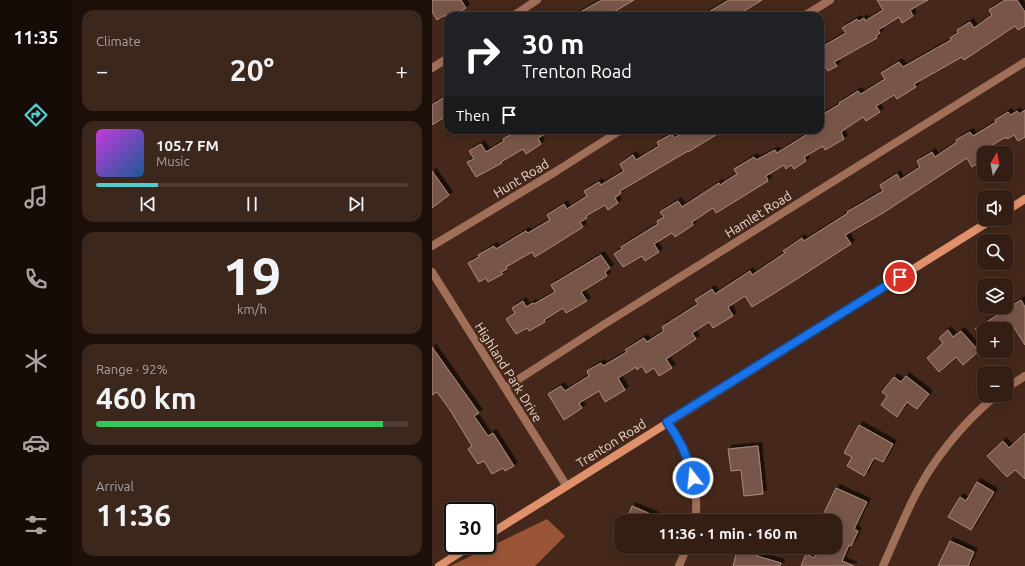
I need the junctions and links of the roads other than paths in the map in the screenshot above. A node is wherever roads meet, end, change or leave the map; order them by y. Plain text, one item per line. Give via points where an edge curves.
1 (537, 0) edge
2 (830, 0) edge
3 (519, 12) edge
4 (810, 12) edge
5 (444, 60) edge
6 (1025, 62) edge
7 (432, 68) edge
8 (615, 134) edge
9 (1025, 199) edge
10 (1013, 207) edge
11 (982, 226) edge
12 (432, 246) edge
13 (432, 272) edge
14 (1025, 376) edge
15 (1013, 384) edge
16 (505, 388) junction
17 (989, 402) edge
18 (667, 422) junction
19 (566, 485) junction
20 (696, 514) edge
21 (496, 530) edge
22 (458, 554) edge
23 (684, 554) edge
24 (439, 566) edge
25 (679, 566) edge
26 (883, 566) edge

1 - 3 street
2 - 4 street
5 - 7 street
6 - 16 street, Hamlet Road via 603,324
8 - 12 street, Hunt Road
9 - 10 main road
11 - 18 main road, Trenton Road
13 - 16 street, Highland Park Drive
14 - 15 street
16 - 19 street, Highland Park Drive
17 - 26 street via 961,429 933,466 918,491
18 - 19 main road, Trenton Road
18 - 20 street via 680,440 690,464 696,491
19 - 21 main road, Trenton Road
22 - 24 main road
23 - 25 street

